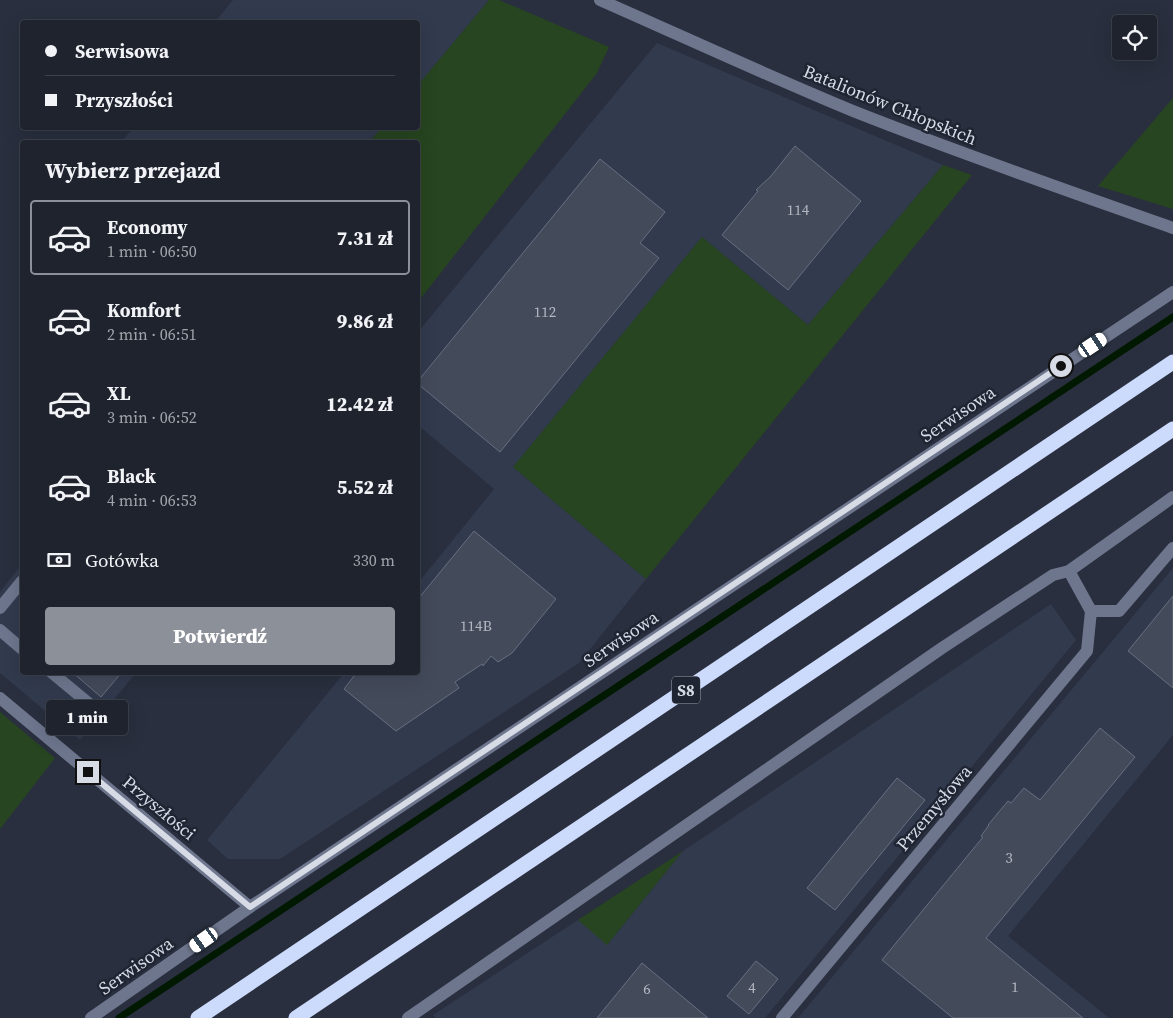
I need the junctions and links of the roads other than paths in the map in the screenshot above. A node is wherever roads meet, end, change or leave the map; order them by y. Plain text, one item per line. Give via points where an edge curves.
1 (600, 0) edge
2 (1173, 228) edge
3 (1173, 292) edge
4 (1173, 362) edge
5 (1173, 428) edge
6 (1173, 498) edge
7 (1173, 548) edge
8 (1068, 571) junction
9 (20, 583) edge
10 (0, 608) edge
11 (1091, 611) junction
12 (0, 630) edge
13 (20, 647) edge
14 (55, 675) edge
15 (0, 698) edge
16 (92, 706) dead end
17 (250, 907) junction
18 (91, 1018) edge
19 (198, 1018) edge
20 (296, 1018) edge
21 (408, 1018) edge
22 (782, 1018) edge

1 - 2 street, Batalionów Chłopskich via 853,111
3 - 17 street, Serwisowa
4 - 19 highway, S8
5 - 20 highway
6 - 8 street
7 - 11 street via 1120,611
8 - 11 street
8 - 21 street via 1053,576 942,648
9 - 10 street
11 - 22 street, Przemysłowa via 1087,651
12 - 13 street
14 - 16 street
15 - 17 street, Przyszłości
17 - 18 street, Serwisowa

